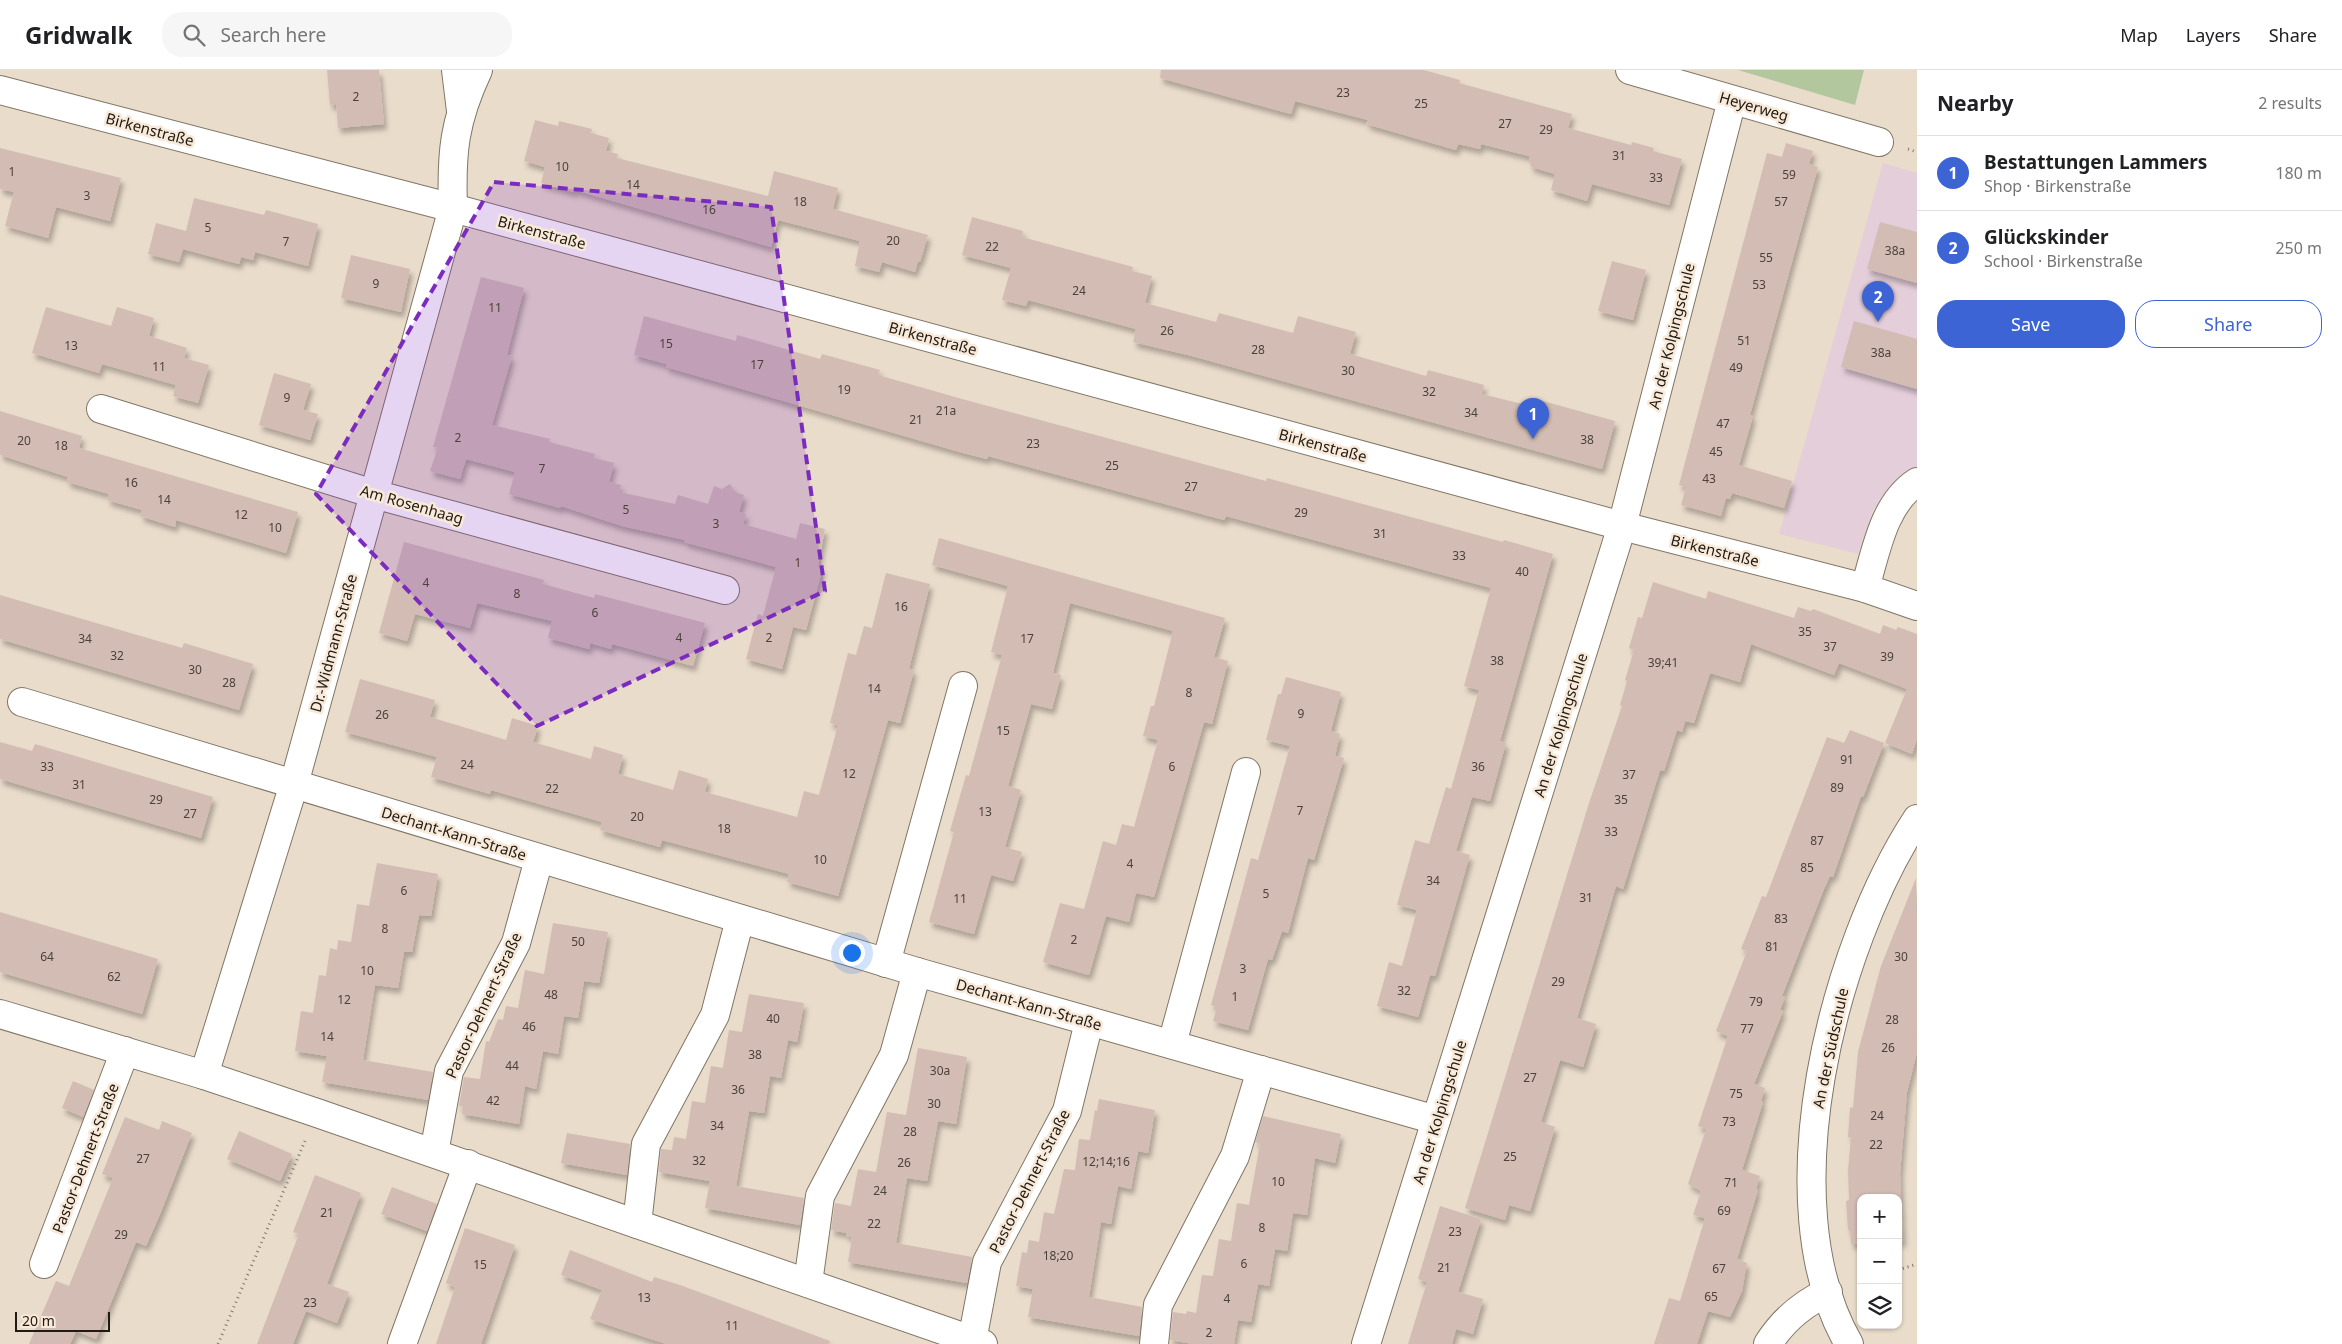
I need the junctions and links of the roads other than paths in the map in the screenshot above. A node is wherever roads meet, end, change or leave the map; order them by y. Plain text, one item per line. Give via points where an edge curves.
1 (456, 70) edge
2 (478, 70) edge
3 (1630, 70) edge
4 (0, 90) edge
5 (1732, 100) junction
6 (461, 112) junction
7 (1879, 142) dead end
8 (453, 208) junction
9 (101, 409) dead end
10 (1917, 482) edge
11 (374, 494) junction
12 (1622, 526) junction
13 (1865, 588) junction
14 (725, 590) dead end
15 (1917, 606) edge
16 (963, 686) dead end
17 (22, 702) dead end
18 (1246, 772) dead end
19 (294, 784) junction
20 (1917, 818) edge
21 (539, 859) junction
22 (740, 919) junction
23 (886, 963) junction
24 (917, 972) junction
25 (0, 1014) edge
26 (1089, 1022) junction
27 (1172, 1044) junction
28 (125, 1051) junction
29 (1261, 1070) junction
30 (204, 1075) junction
31 (1436, 1120) junction
32 (434, 1153) junction
33 (468, 1164) junction
34 (637, 1224) junction
35 (44, 1264) dead end
36 (808, 1284) junction
37 (1828, 1292) junction
38 (978, 1343) edge
39 (402, 1344) edge
40 (1154, 1344) edge
41 (1366, 1344) edge
42 (1768, 1344) edge
43 (1849, 1344) edge

1 - 6 street
2 - 6 street
3 - 5 street, Heyerweg
4 - 8 street, Birkenstraße
5 - 7 street, Heyerweg
5 - 12 street, An der Kolpingschule
6 - 8 street via 451,162
8 - 11 street, Dr.-Widmann-Straße
8 - 12 street, Birkenstraße
9 - 11 street, Am Rosenhaag
10 - 13 street via 1904,491 1890,512
11 - 14 street, Am Rosenhaag
11 - 19 street, Dr.-Widmann-Straße
12 - 13 street, Birkenstraße
12 - 31 street, An der Kolpingschule
13 - 15 street, Birkenstraße
16 - 23 street
17 - 19 street, Dechant-Kann-Straße
18 - 27 street
19 - 21 street, Dechant-Kann-Straße
19 - 30 street, Dr.-Widmann-Straße
20 - 37 street, An der Südschule via 1895,856 1858,940 1837,1007 1822,1072 1812,1189 1818,1251
21 - 22 street, Dechant-Kann-Straße
21 - 32 street, Pastor-Dehnert-Straße via 516,943 449,1071
22 - 23 street, Dechant-Kann-Straße
22 - 34 street via 715,1015 646,1144
23 - 24 street, Dechant-Kann-Straße
24 - 26 street, Dechant-Kann-Straße
24 - 36 street via 894,1054 820,1196
25 - 28 street, Pastor-Dehnert-Straße
26 - 27 street, Dechant-Kann-Straße
26 - 38 street, Pastor-Dehnert-Straße via 1067,1111 988,1262
27 - 29 street, Dechant-Kann-Straße
28 - 30 street, Pastor-Dehnert-Straße
28 - 35 street, Pastor-Dehnert-Straße
29 - 31 street, Dechant-Kann-Straße
29 - 40 street via 1235,1156 1158,1305
30 - 32 street, Pastor-Dehnert-Straße
31 - 41 street, An der Kolpingschule
32 - 33 street, Pastor-Dehnert-Straße
33 - 34 street, Pastor-Dehnert-Straße
33 - 39 street
34 - 36 street, Pastor-Dehnert-Straße
36 - 38 street, Pastor-Dehnert-Straße
37 - 42 street via 1795,1312
37 - 43 street, An der Südschule

